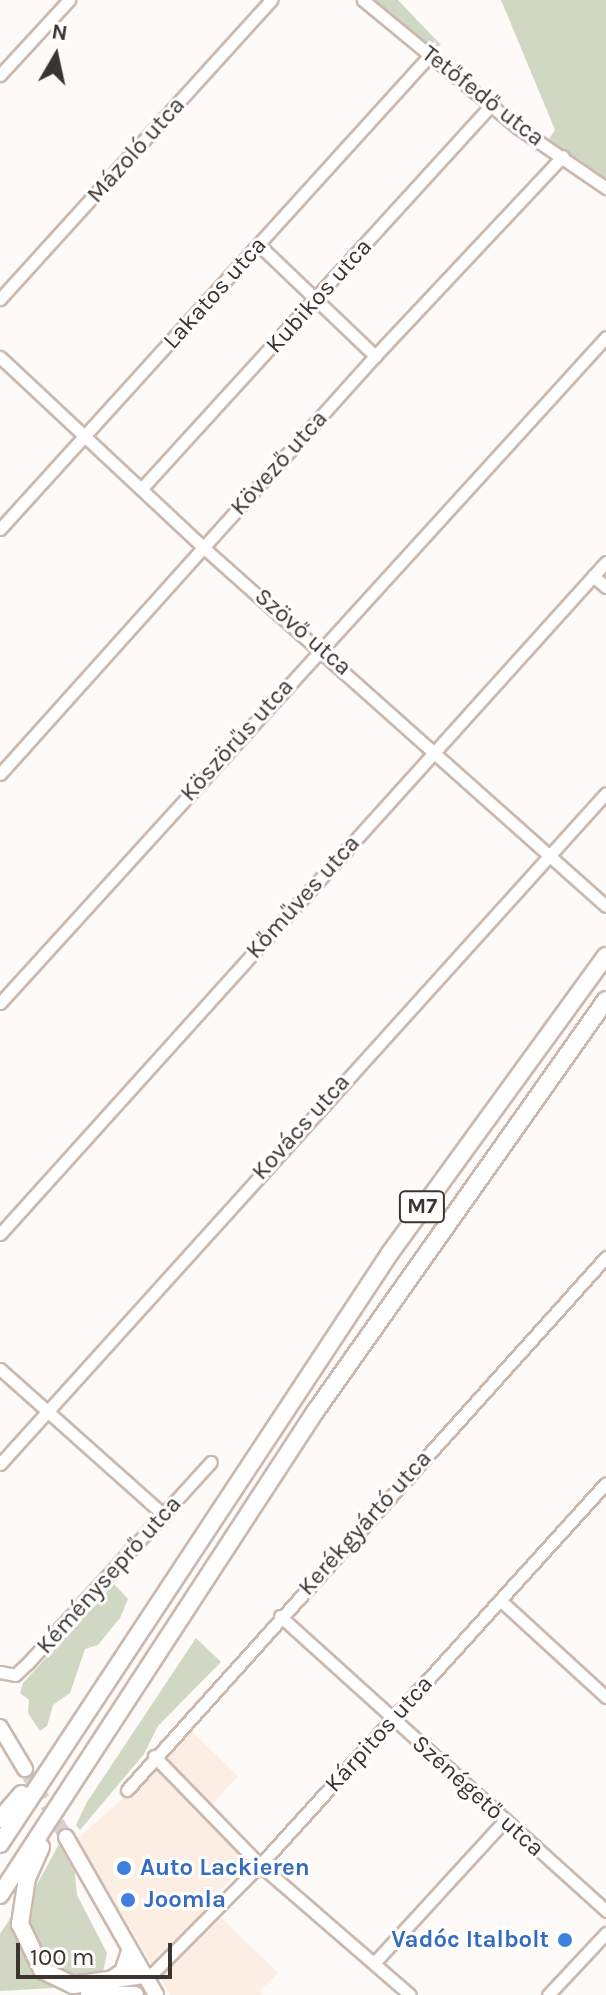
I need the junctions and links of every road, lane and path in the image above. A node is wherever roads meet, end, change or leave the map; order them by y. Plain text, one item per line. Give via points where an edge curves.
1 (69, 0) edge
2 (271, 0) edge
3 (363, 0) edge
4 (429, 56) junction
5 (0, 75) edge
6 (493, 103) junction
7 (563, 156) junction
8 (606, 188) edge
9 (259, 245) junction
10 (318, 298) junction
11 (0, 299) edge
12 (606, 337) edge
13 (375, 356) junction
14 (0, 357) edge
15 (85, 434) junction
16 (143, 487) junction
17 (0, 529) edge
18 (204, 548) junction
19 (606, 562) edge
20 (593, 576) junction
21 (606, 587) edge
22 (321, 647) junction
23 (436, 750) junction
24 (0, 774) edge
25 (606, 793) edge
26 (552, 854) junction
27 (606, 906) edge
28 (606, 956) edge
29 (606, 1000) edge
30 (0, 1003) edge
31 (0, 1234) edge
32 (606, 1257) edge
33 (0, 1369) edge
34 (48, 1411) junction
35 (211, 1462) dead end
36 (0, 1464) edge
37 (606, 1483) edge
38 (164, 1515) junction
39 (500, 1600) junction
40 (280, 1616) junction
41 (0, 1672) edge
42 (606, 1697) edge
43 (393, 1719) junction
44 (0, 1727) edge
45 (62, 1747) junction
46 (154, 1756) junction
47 (25, 1769) tunnel mouth
48 (127, 1790) dead end
49 (58, 1805) junction
50 (0, 1819) edge
51 (505, 1820) junction
52 (66, 1837) tunnel mouth
53 (0, 1844) edge
54 (260, 1865) junction
55 (0, 1895) edge
56 (606, 1911) edge
57 (606, 1933) edge
58 (130, 1952) junction
59 (375, 1962) junction
60 (143, 1975) junction
61 (112, 1985) junction
62 (80, 1995) edge
63 (135, 1995) edge
64 (156, 1995) edge
65 (410, 1995) edge
66 (548, 1995) edge

1 - 5 street
2 - 11 street, Mázoló utca
3 - 4 street, Tetőfedő utca
4 - 6 street, Tetőfedő utca
4 - 9 street, Lakatos utca
6 - 7 street, Tetőfedő utca
6 - 10 street, Kubikos utca
7 - 8 street, Tetőfedő utca
7 - 13 street, Kövező utca
9 - 10 street
9 - 15 street, Lakatos utca
10 - 13 street
10 - 16 street, Kubikos utca
12 - 22 street, Köszörűs utca
13 - 18 street, Kövező utca
14 - 15 street, Szövő utca
15 - 16 street, Szövő utca
15 - 17 street, Lakatos utca
16 - 18 street, Szövő utca
18 - 22 street, Szövő utca
18 - 24 street, Kövező utca
19 - 20 street, Kőműves utca
20 - 21 street
20 - 23 street, Kőműves utca
22 - 23 street, Szövő utca
22 - 30 street, Köszörűs utca
23 - 26 street, Szövő utca
23 - 31 street, Kőműves utca
25 - 26 street, Kovács utca
26 - 27 street, Szövő utca
26 - 34 street, Kovács utca
28 - 45 highway, M7 via 390,1253
29 - 49 highway, M7 via 315,1412
32 - 40 street, Kerékgyártó utca
33 - 34 street
34 - 36 street, Kovács utca
34 - 38 street
35 - 38 street, Kéményseprő utca
37 - 39 street, Kárpitos utca
38 - 41 street, Kéményseprő utca via 27,1664 15,1675
39 - 42 street
39 - 43 street, Kárpitos utca
40 - 43 street, Szénégető utca
40 - 46 street, Kerékgyártó utca
43 - 51 street, Szénégető utca
43 - 54 street, Kárpitos utca
44 - 47 main road
45 - 50 highway
45 - 53 highway, M7
46 - 48 street, Kerékgyártó utca
46 - 54 street
49 - 55 highway, M7
49 - 61 highway via 27,1878 23,1938 42,1970 56,1980
51 - 56 street, Szénégető utca
51 - 59 street
52 - 58 main road
54 - 59 street
54 - 60 street, Kárpitos utca via 153,1973
57 - 66 street
58 - 60 main road
58 - 61 highway
59 - 65 street
60 - 61 highway
60 - 64 main road
61 - 62 highway
61 - 63 highway

